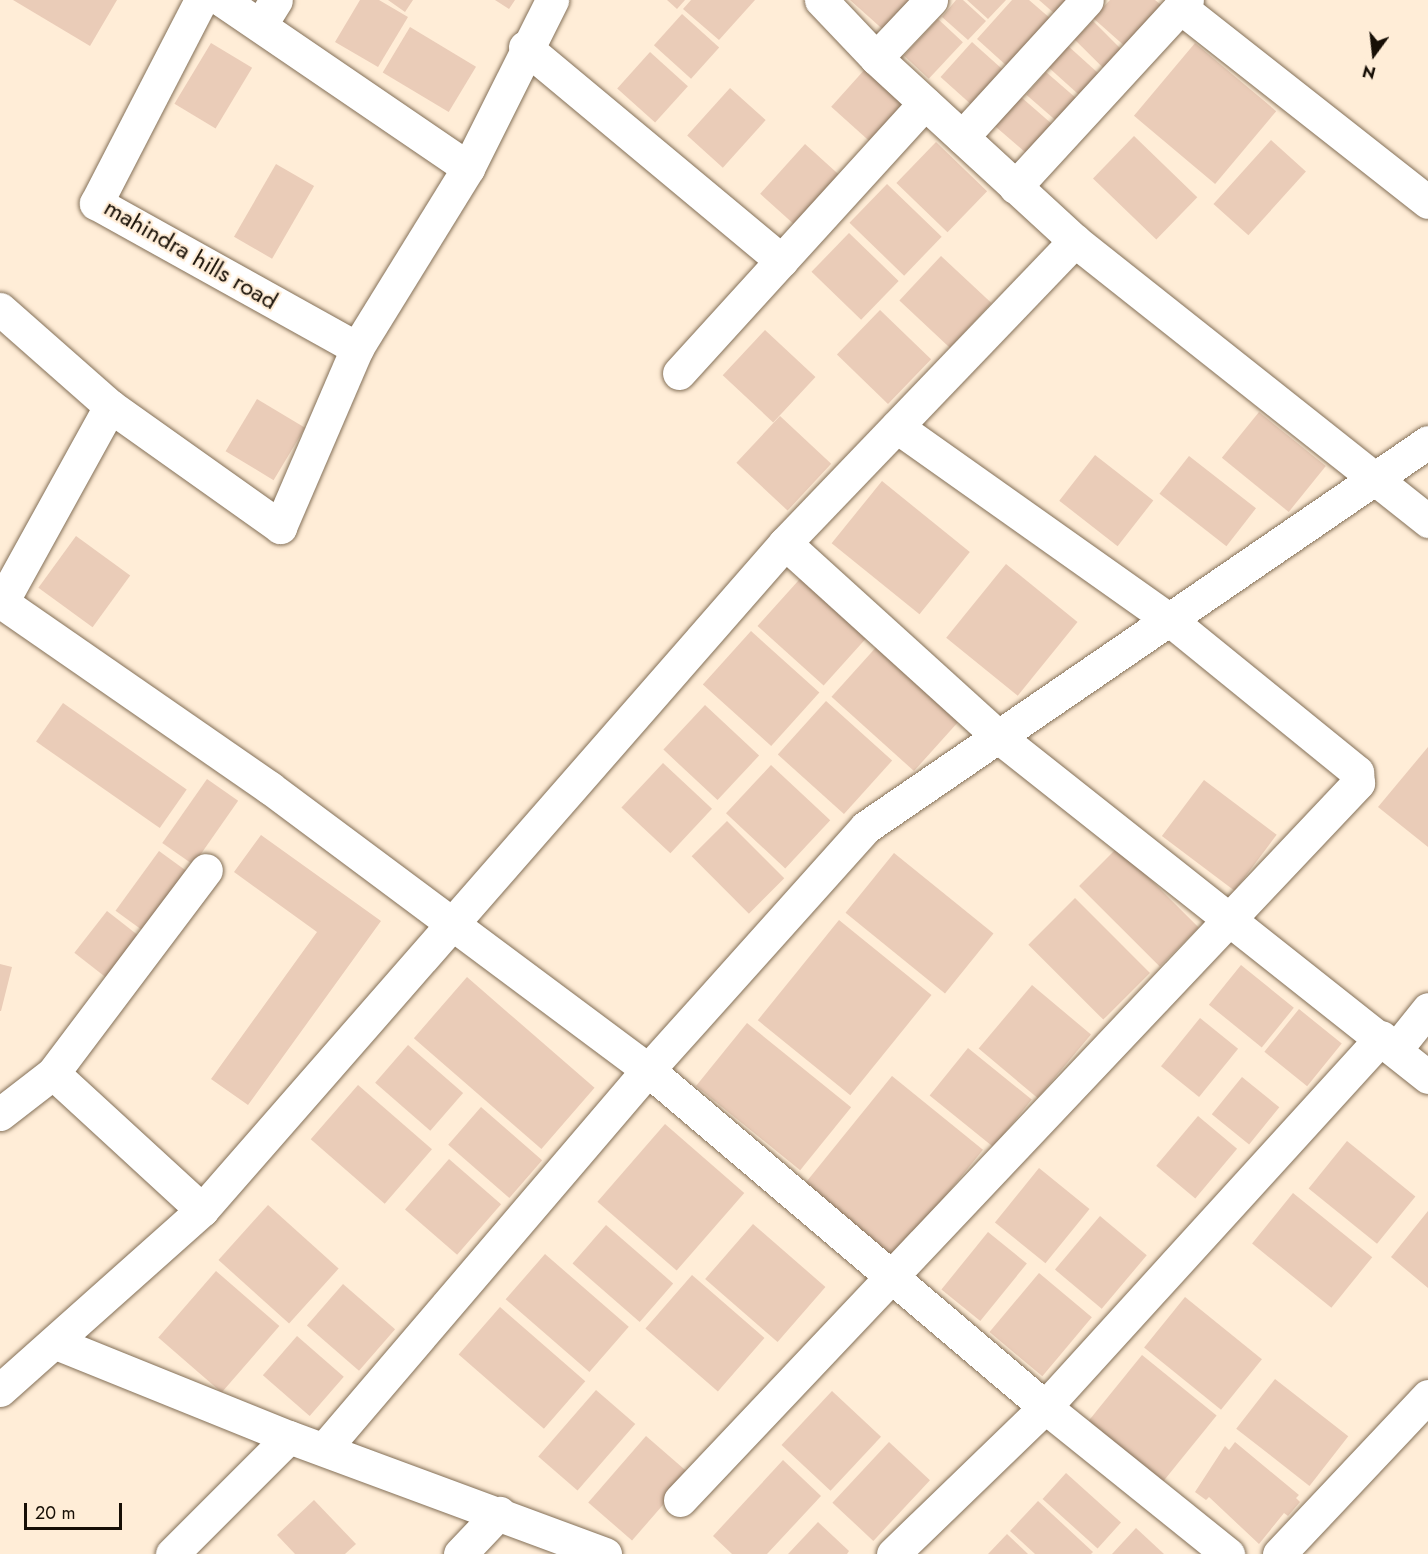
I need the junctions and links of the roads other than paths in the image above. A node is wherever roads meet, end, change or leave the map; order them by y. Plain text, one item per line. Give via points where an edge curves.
1 (201, 0) edge
2 (222, 0) edge
3 (552, 0) edge
4 (821, 0) edge
5 (931, 0) edge
6 (1088, 0) edge
7 (1183, 4) edge
8 (269, 12) edge
9 (525, 47) junction
10 (876, 58) junction
11 (925, 103) junction
12 (962, 137) junction
13 (468, 168) junction
14 (1015, 187) junction
15 (1428, 202) edge
16 (1075, 241) junction
17 (782, 261) junction
18 (0, 309) edge
19 (357, 348) junction
20 (679, 373) dead end
21 (111, 406) junction
22 (897, 427) junction
23 (1428, 441) edge
24 (1375, 480) junction
25 (1428, 521) edge
26 (785, 543) junction
27 (1, 601) edge
28 (1171, 621) junction
29 (1000, 738) junction
30 (206, 870) dead end
31 (1226, 918) junction
32 (451, 926) junction
33 (1428, 1009) edge
34 (1389, 1043) junction
35 (648, 1070) junction
36 (53, 1073) junction
37 (1428, 1077) edge
38 (0, 1114) edge
39 (202, 1210) junction
40 (889, 1274) junction
41 (56, 1343) junction
42 (0, 1390) edge
43 (1428, 1396) edge
44 (1045, 1407) junction
45 (289, 1437) junction
46 (324, 1449) junction
47 (680, 1500) dead end
48 (499, 1513) junction
49 (172, 1554) edge
50 (460, 1554) edge
51 (605, 1554) edge
52 (893, 1554) edge
53 (1228, 1554) edge
54 (1279, 1554) edge

1 - 19 street, mahindra hills road via 96,202
2 - 8 street
3 - 9 street
4 - 10 street
5 - 10 street
6 - 12 street
7 - 14 street
7 - 15 street
8 - 13 street
9 - 13 street
9 - 17 street
10 - 11 street
11 - 12 street
11 - 17 street
12 - 14 street
13 - 19 street
14 - 16 street
16 - 22 street
16 - 24 street
17 - 20 street
18 - 21 street
19 - 21 street via 280,527
21 - 27 street
22 - 26 street
22 - 28 street
23 - 24 street
24 - 25 street
24 - 28 street
26 - 29 street
26 - 32 street
27 - 32 street via 270,788
28 - 29 street
28 - 31 street via 1357,772 1354,792
29 - 31 street
29 - 35 street via 866,827
30 - 36 street
31 - 34 street
31 - 40 street
32 - 35 street
32 - 39 street
33 - 34 street
34 - 37 street
34 - 44 street
35 - 40 street
35 - 46 street
36 - 38 street
36 - 39 street
39 - 41 street
40 - 44 street
40 - 47 street
41 - 42 street
41 - 45 street
43 - 54 street
44 - 52 street
44 - 53 street
45 - 46 street
45 - 49 street
46 - 48 street
48 - 50 street
48 - 51 street

